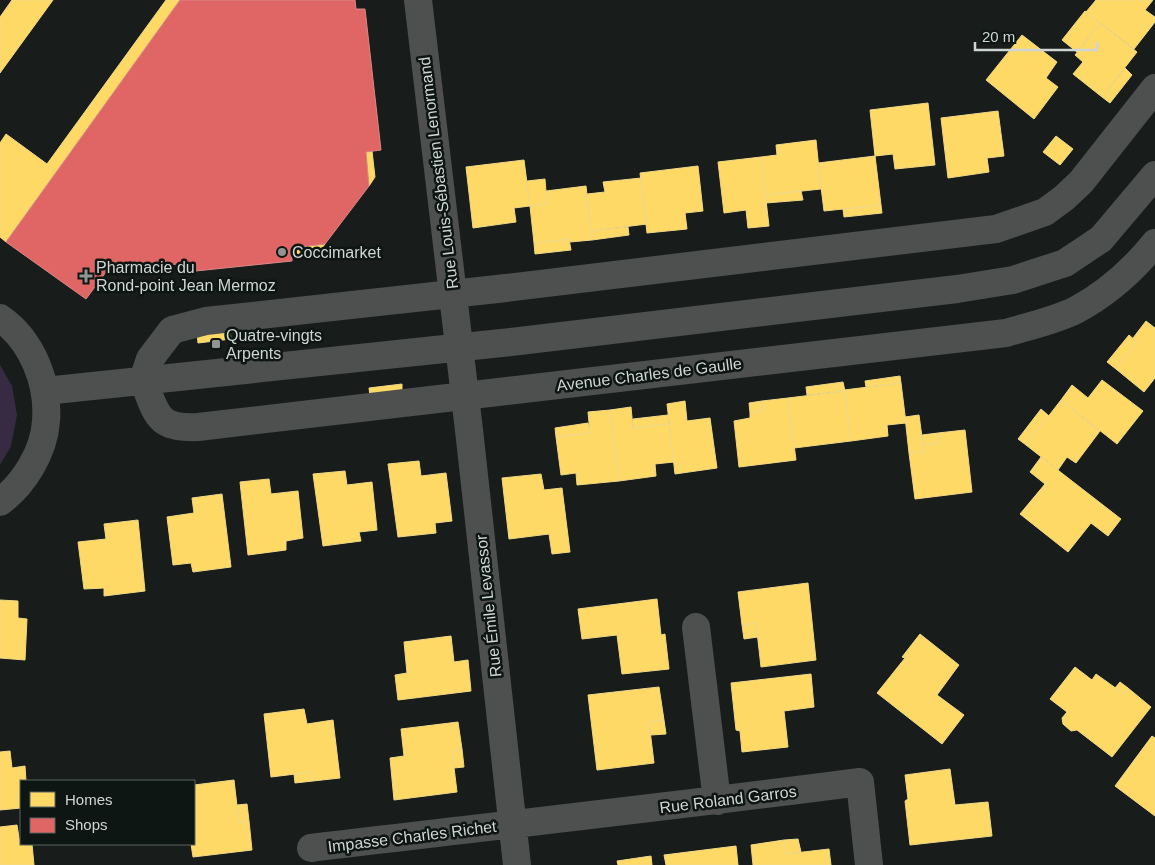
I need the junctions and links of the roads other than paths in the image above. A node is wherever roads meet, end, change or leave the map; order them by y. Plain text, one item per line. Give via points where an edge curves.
1 (418, 0) edge
2 (1155, 88) edge
3 (1155, 175) edge
4 (1155, 243) edge
5 (452, 294) junction
6 (0, 318) edge
7 (460, 347) junction
8 (143, 380) junction
9 (45, 390) junction
10 (465, 395) junction
11 (0, 502) edge
12 (696, 627) dead end
13 (717, 801) junction
14 (512, 823) junction
15 (311, 848) dead end
16 (517, 865) edge
17 (870, 865) edge

1 - 5 street, Rue Louis-Sébastien Lenormand
2 - 5 street via 1081,182 1064,198 1044,212 996,229
3 - 7 street via 1101,239 1065,263 1013,280
4 - 10 street, Avenue Charles de Gaulle via 1112,286 1076,310 1006,332
5 - 7 street, Rue Louis-Sébastien Lenormand
5 - 8 street via 206,321 172,330 150,359
6 - 9 street via 12,326 34,356
7 - 8 street
7 - 10 street, Rue Émile Levassor
8 - 9 street
8 - 10 street, Avenue Charles de Gaulle via 158,416 168,425 183,428
9 - 11 street via 46,422 38,452 23,479
10 - 14 street, Rue Émile Levassor
12 - 13 street
13 - 14 street, Rue Roland Garros
13 - 17 street, Rue Roland Garros via 860,782
14 - 15 street, Impasse Charles Richet
14 - 16 street, Rue Émile Levassor

